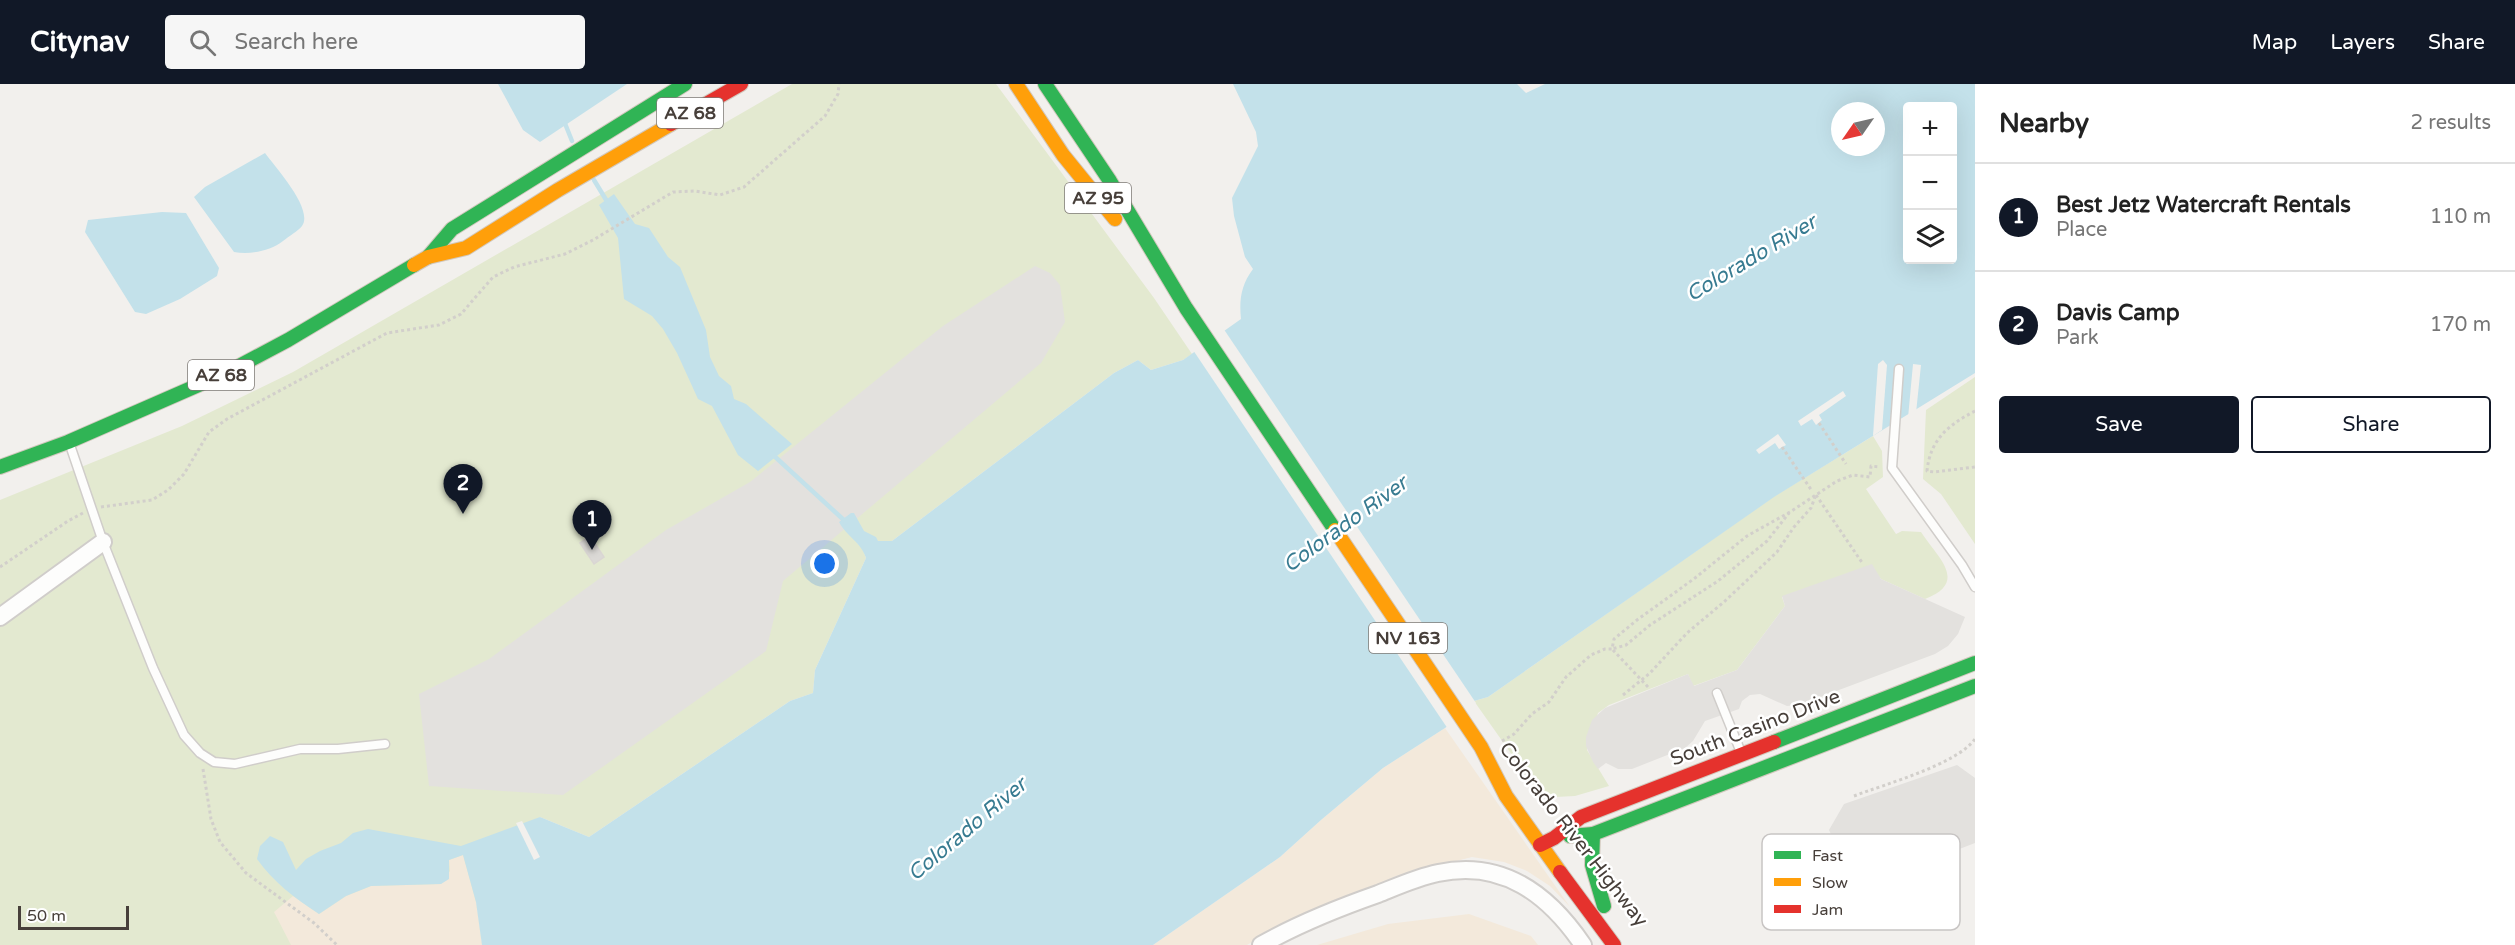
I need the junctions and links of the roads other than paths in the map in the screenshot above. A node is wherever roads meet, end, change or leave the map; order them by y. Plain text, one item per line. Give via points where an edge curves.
1 (685, 84) edge
2 (741, 84) edge
3 (1016, 84) edge
4 (1045, 84) edge
5 (428, 257) junction
6 (1186, 308) junction
7 (1899, 369) dead end
8 (69, 442) junction
9 (0, 467) edge
10 (1335, 529) joint
11 (103, 542) junction
12 (1975, 587) edge
13 (0, 617) edge
14 (1975, 663) edge
15 (1975, 687) edge
16 (1717, 693) dead end
17 (385, 744) dead end
18 (1481, 747) junction
19 (1741, 754) junction
20 (1516, 785) dead end
21 (1593, 834) junction
22 (1554, 838) junction
23 (1540, 845) junction
24 (1581, 875) dead end
25 (1261, 945) edge
26 (1583, 945) edge
27 (1614, 945) edge

1 - 5 main road, AZ 68 via 452,229
2 - 5 main road, AZ 68 via 466,248
3 - 6 main road, AZ 95 via 1063,155
4 - 6 main road, AZ 95 via 1110,181
5 - 8 main road, AZ 68 via 226,373
6 - 10 main road, AZ 95
7 - 12 lane via 1893,468
8 - 9 main road, AZ 68
8 - 11 lane
10 - 18 main road, Colorado River Highway / NV 163
11 - 13 street
11 - 17 lane via 153,668 184,735 200,753 214,762 235,764 300,749
14 - 19 main road, South Casino Drive
15 - 21 main road, South Casino Drive
16 - 19 lane
18 - 20 main road, Colorado River Highway / NV 163
18 - 23 main road, Colorado River Highway / NV 163 via 1506,796
19 - 22 main road, South Casino Drive via 1581,817
21 - 22 main road, South Casino Drive
21 - 24 main road, Colorado River Highway via 1592,865 1607,910
22 - 23 main road, South Casino Drive
23 - 27 main road, Colorado River Highway / NV 163
25 - 26 street via 1339,908 1426,876 1456,870 1493,874 1528,888 1553,906

